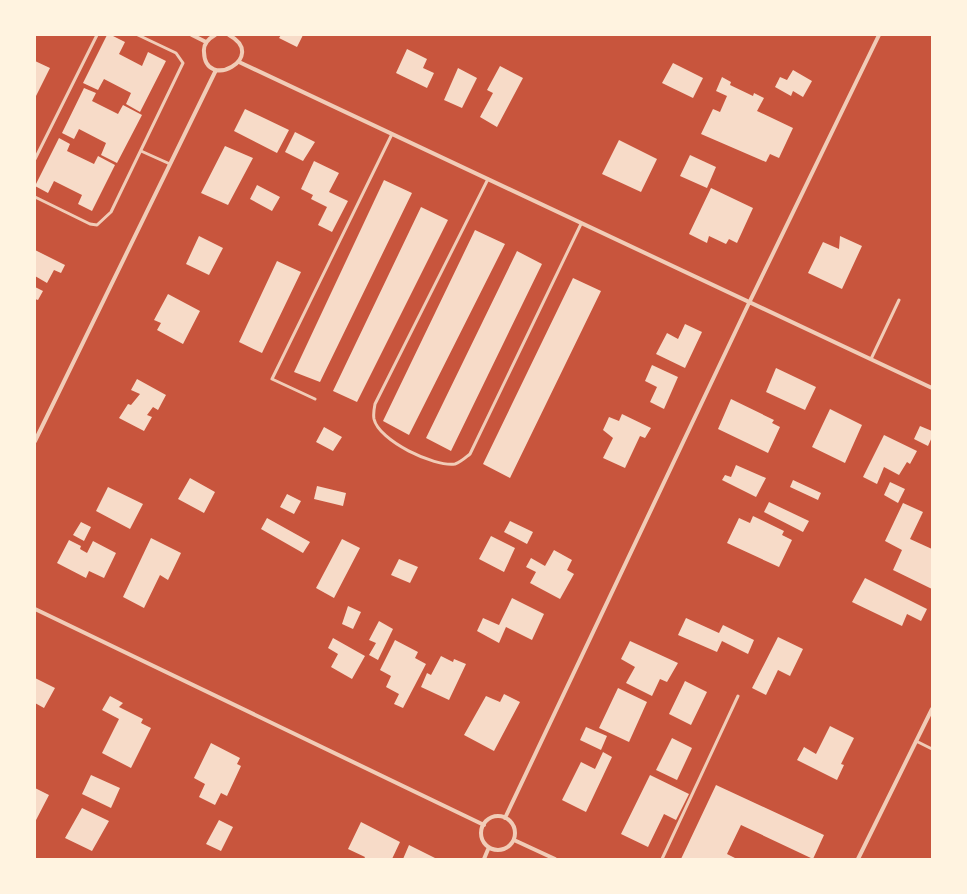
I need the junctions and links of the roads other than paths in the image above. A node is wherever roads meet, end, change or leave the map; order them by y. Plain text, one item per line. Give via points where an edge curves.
1 (97, 35) edge
2 (138, 35) edge
3 (192, 35) edge
4 (215, 35) edge
5 (230, 35) edge
6 (879, 35) edge
7 (206, 42) junction
8 (239, 62) junction
9 (216, 70) junction
10 (392, 134) junction
11 (141, 151) junction
12 (35, 159) edge
13 (170, 164) junction
14 (488, 179) junction
15 (35, 197) edge
16 (581, 224) junction
17 (899, 300) dead end
18 (749, 303) junction
19 (871, 359) junction
20 (932, 388) edge
21 (314, 399) dead end
22 (35, 442) edge
23 (35, 609) edge
24 (738, 696) dead end
25 (932, 709) edge
26 (916, 741) junction
27 (932, 749) edge
28 (505, 818) junction
29 (484, 825) junction
30 (514, 840) junction
31 (489, 847) junction
32 (484, 859) edge
33 (555, 859) edge
34 (662, 859) edge
35 (858, 859) edge

1 - 12 lane
2 - 11 lane via 176,53 183,63
3 - 7 street
4 - 7 street
5 - 8 street via 241,47
6 - 18 street
7 - 9 street via 203,54 206,62
8 - 9 street via 229,70
8 - 10 street
9 - 13 street
10 - 14 street
10 - 21 lane via 272,380
11 - 13 lane
11 - 15 lane via 111,212 98,225 90,224
13 - 22 street
14 - 16 street
14 - 16 lane via 375,404 374,420 378,428 397,445 446,464 463,461 470,454
16 - 18 street
17 - 19 lane
18 - 19 street
18 - 28 street
19 - 20 street
23 - 29 street
24 - 34 lane
25 - 26 street
26 - 27 lane
26 - 35 street
28 - 29 street via 494,817
28 - 30 street via 514,826
29 - 31 street via 482,838
30 - 31 street via 504,849 494,850
30 - 33 street
31 - 32 street

